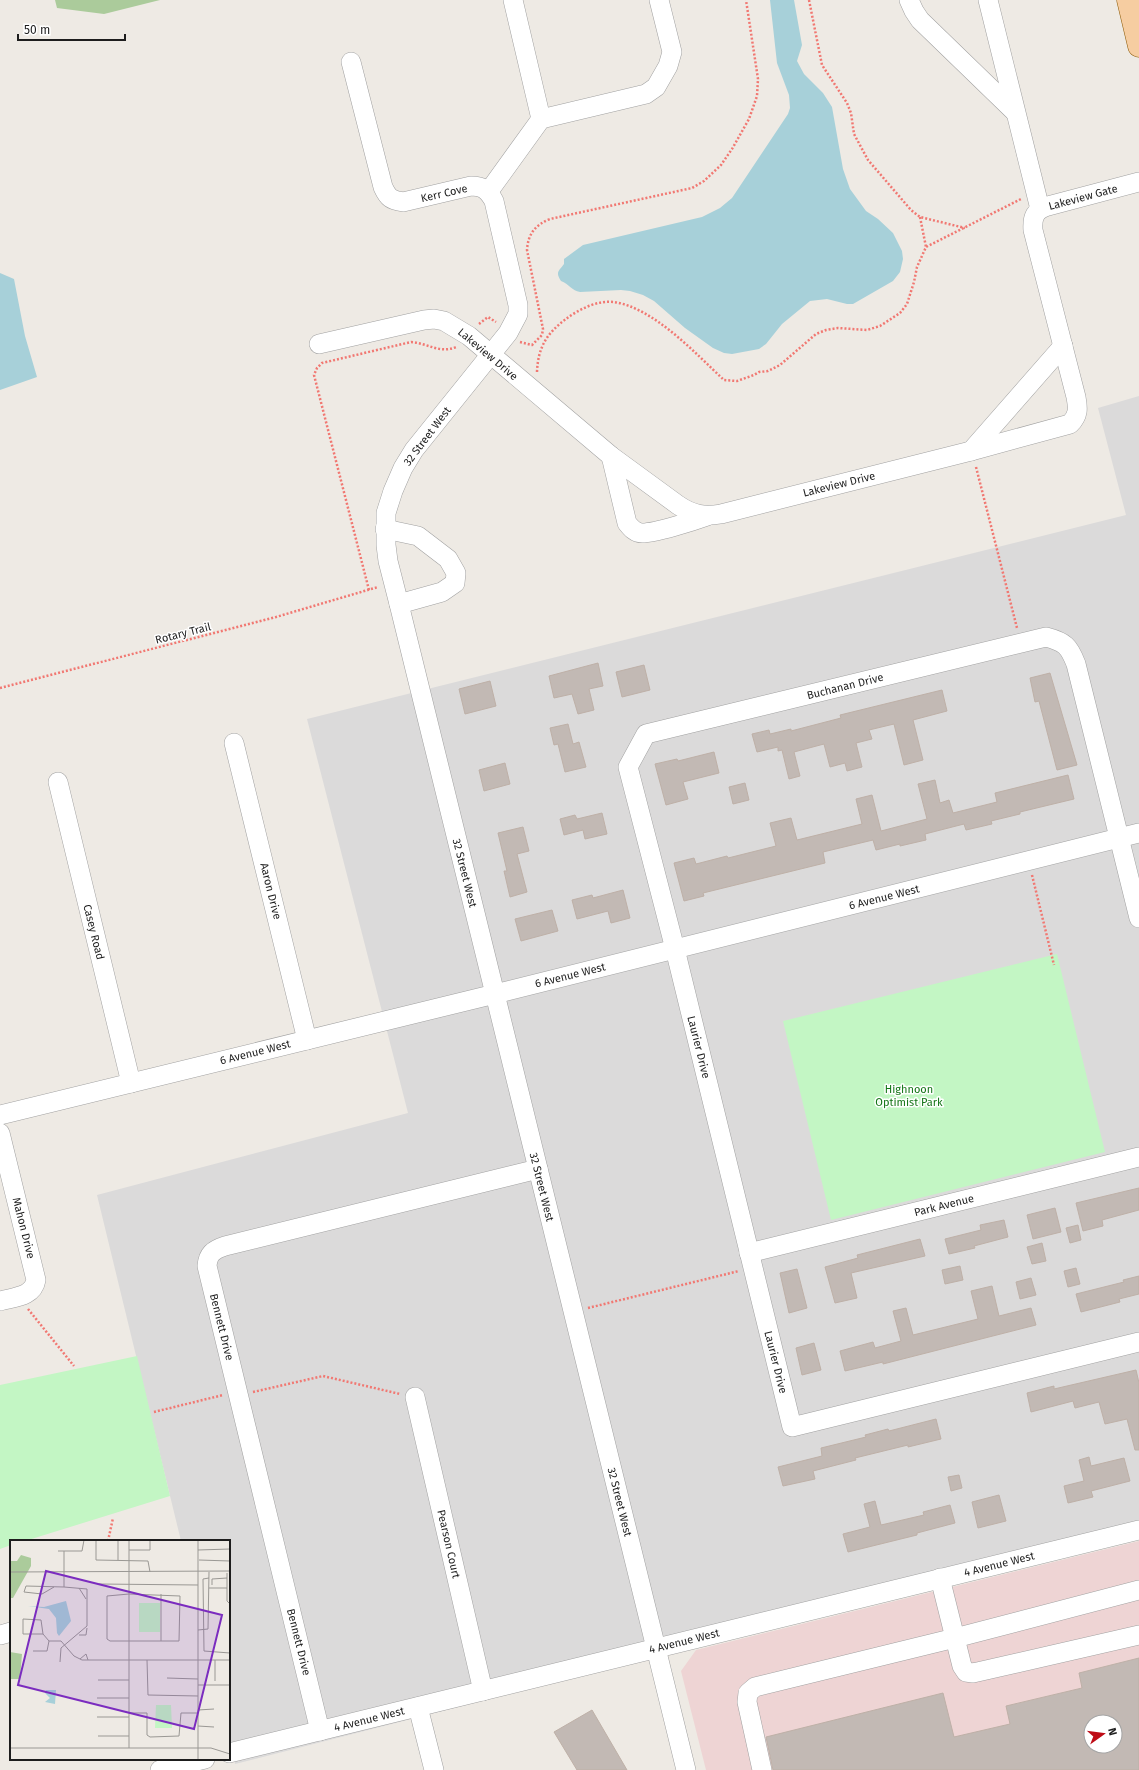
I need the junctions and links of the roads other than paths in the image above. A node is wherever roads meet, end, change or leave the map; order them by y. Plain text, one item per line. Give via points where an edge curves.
1 (512, 0) edge
2 (659, 0) edge
3 (909, 0) edge
4 (988, 0) edge
5 (1128, 0) edge
6 (1139, 46) edge
7 (351, 62) dead end
8 (1015, 112) junction
9 (542, 119) junction
10 (1139, 182) edge
11 (489, 191) junction
12 (1036, 207) junction
13 (319, 344) dead end
14 (1063, 346) junction
15 (491, 355) junction
16 (971, 451) junction
17 (611, 456) junction
18 (707, 516) junction
19 (385, 529) junction
20 (398, 604) junction
21 (234, 743) dead end
22 (58, 782) dead end
23 (1139, 833) edge
24 (1120, 838) junction
25 (1139, 918) edge
26 (675, 949) junction
27 (495, 994) junction
28 (307, 1040) junction
29 (131, 1083) junction
30 (0, 1115) edge
31 (0, 1133) edge
32 (1139, 1157) edge
33 (538, 1169) junction
34 (751, 1260) junction
35 (8, 1298) edge
36 (1139, 1342) edge
37 (415, 1397) road end
38 (1139, 1530) edge
39 (940, 1578) junction
40 (1139, 1590) edge
41 (10, 1632) edge
42 (1139, 1634) edge
43 (0, 1635) edge
44 (955, 1638) junction
45 (656, 1648) junction
46 (483, 1691) junction
47 (418, 1706) junction
48 (320, 1731) junction
49 (230, 1753) edge
50 (157, 1760) edge
51 (195, 1764) edge
52 (160, 1770) edge
53 (434, 1770) edge
54 (686, 1770) edge
55 (762, 1770) edge

1 - 9 street
2 - 9 street via 672,52 668,66 656,87 646,94
3 - 8 street via 920,20
4 - 8 street, Lakeview Drive
5 - 6 main road
7 - 11 street, Kerr Cove via 383,186 390,198 403,202 471,186 480,186
8 - 12 street, Lakeview Drive
9 - 11 street
10 - 12 street, Lakeview Gate
11 - 15 street via 494,201 518,305 515,323
12 - 14 street, Lakeview Drive via 1033,230
13 - 15 street, Lakeview Drive via 434,319 457,327
14 - 16 street
14 - 16 street, Lakeview Drive via 1078,408 1076,418 1060,428
15 - 17 street, Lakeview Drive
15 - 19 street, 32 Street West via 424,436 406,462 386,513
16 - 18 street, Lakeview Drive
17 - 18 street, Lakeview Drive via 678,506 689,512
17 - 18 street, Lakeview Drive via 627,523 633,530 641,533 651,532
19 - 20 street, 32 Street West via 388,561
19 - 20 street via 418,536 448,559 456,573 455,583 442,592
20 - 27 street, 32 Street West
21 - 28 street, Aaron Drive
22 - 29 street, Casey Road
23 - 24 street, 6 Avenue West
24 - 25 street
24 - 26 street, 6 Avenue West
24 - 26 street, Buchanan Drive via 1076,664 1070,649 1060,640 1046,637 646,734 628,767
26 - 27 street, 6 Avenue West
26 - 34 street, Laurier Drive
27 - 28 street, 6 Avenue West
27 - 33 street, 32 Street West
28 - 29 street, 6 Avenue West
29 - 30 street, 6 Avenue West
31 - 35 street, Mahon Drive via 35,1274 34,1288 28,1293
32 - 34 street, Park Avenue
33 - 45 street, 32 Street West
33 - 48 street, Bennett Drive via 216,1249 208,1257 207,1266
34 - 36 street, Laurier Drive via 792,1427
37 - 46 street, Pearson Court
38 - 39 street, 4 Avenue West
39 - 44 street
39 - 45 street, 4 Avenue West
40 - 44 street
41 - 43 street
42 - 44 street via 973,1673 966,1672 962,1666
44 - 55 street via 755,1687 748,1693 747,1702
45 - 46 street, 4 Avenue West
45 - 54 street, 32 Street West
46 - 47 street, 4 Avenue West
47 - 48 street, 4 Avenue West
47 - 53 street
48 - 49 street, 4 Avenue West
50 - 52 street
51 - 52 street

